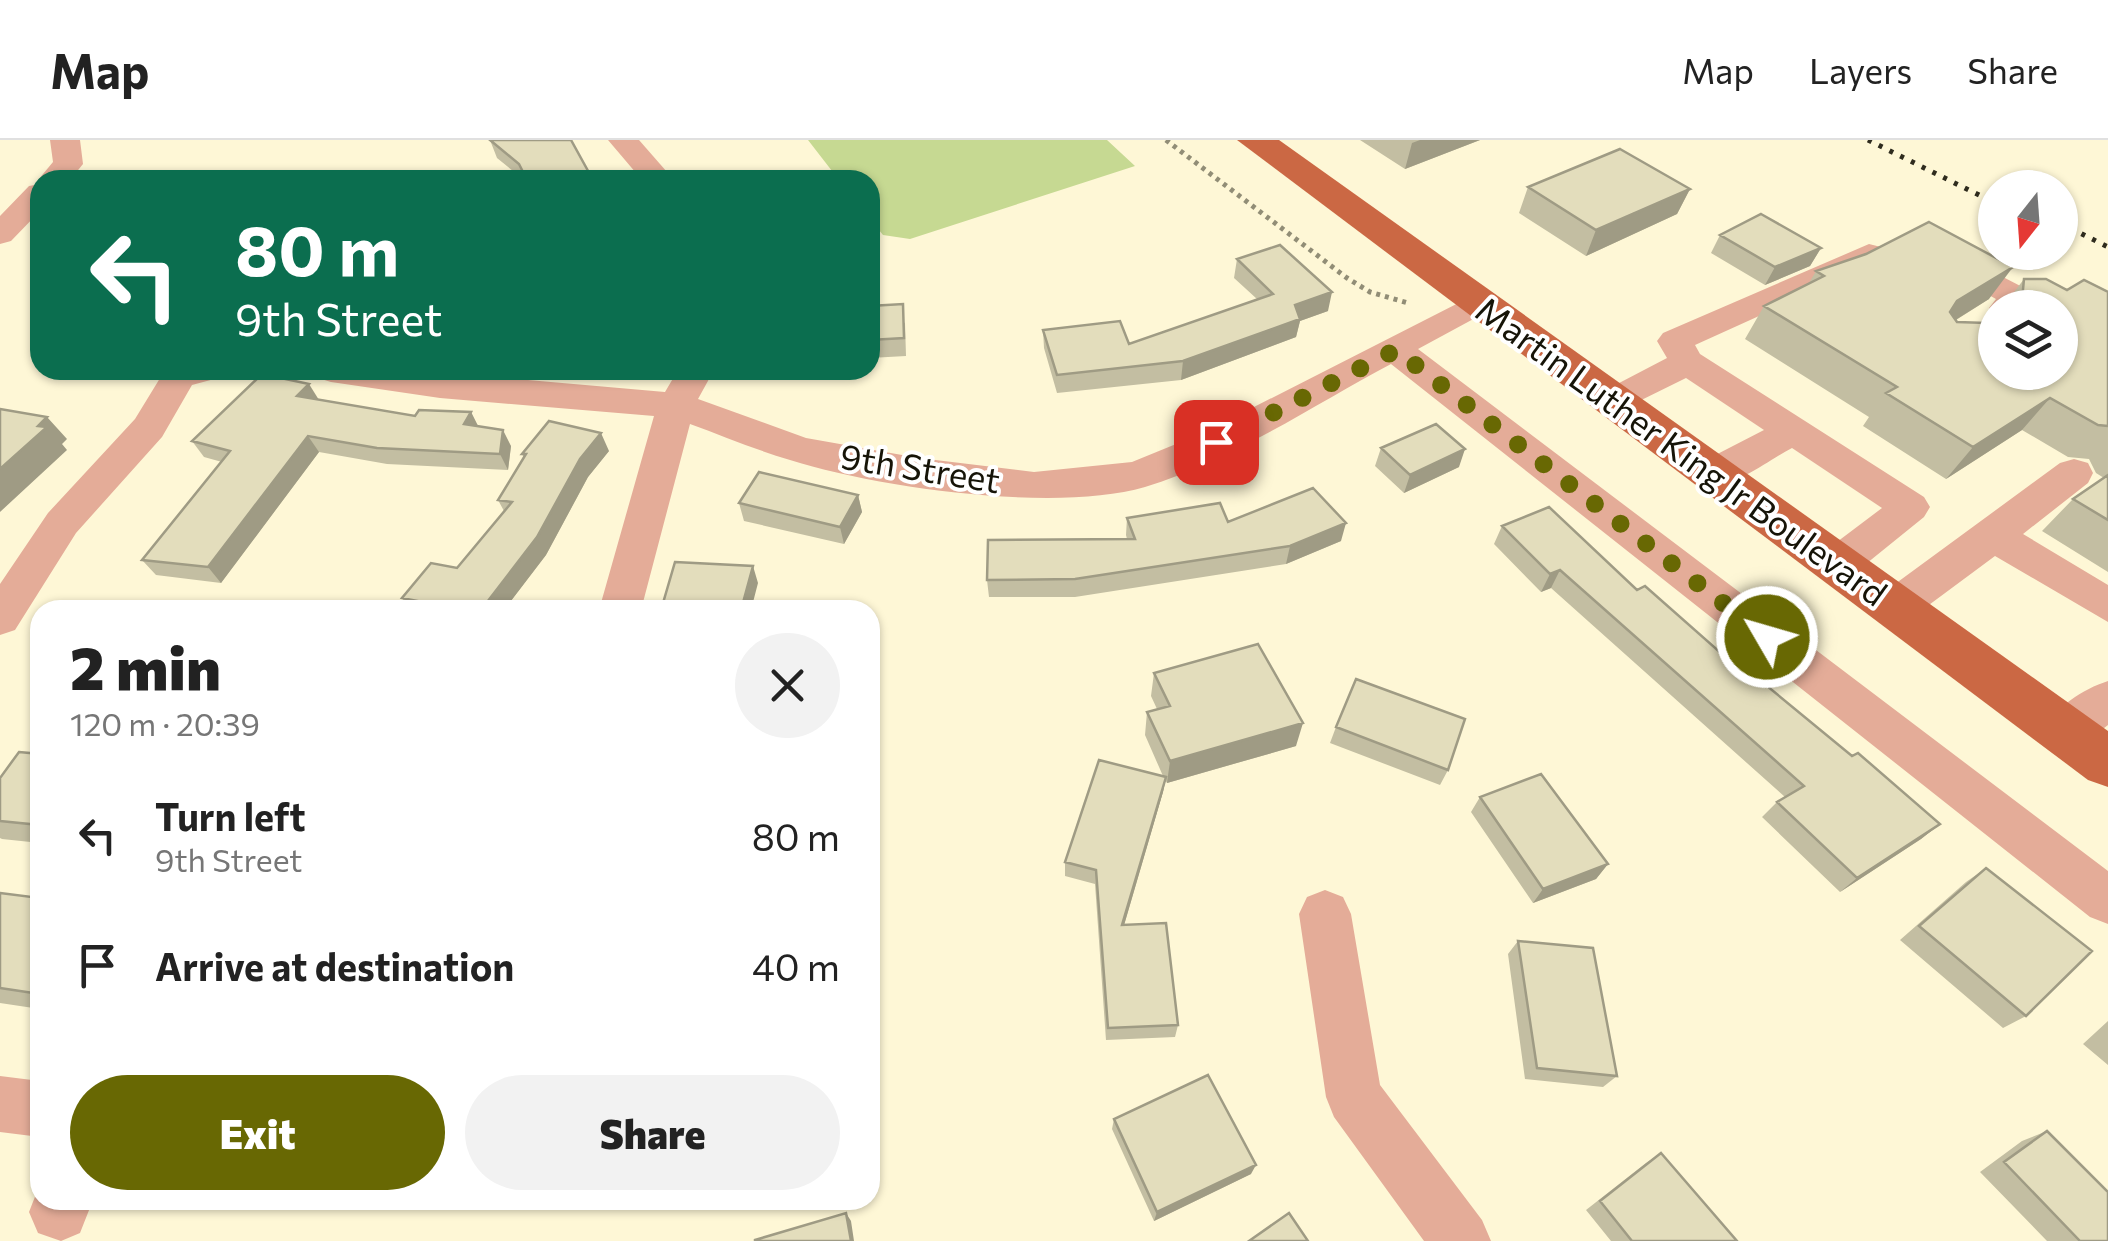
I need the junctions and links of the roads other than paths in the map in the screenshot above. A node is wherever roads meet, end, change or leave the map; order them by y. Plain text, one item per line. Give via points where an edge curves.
1 (65, 140) edge
2 (623, 140) edge
3 (1254, 140) edge
4 (62, 170) edge
5 (651, 170) edge
6 (30, 203) edge
7 (0, 234) edge
8 (2004, 290) edge
9 (1478, 303) junction
10 (1396, 350) junction
11 (1687, 362) junction
12 (176, 380) edge
13 (399, 380) edge
14 (690, 380) edge
15 (1613, 402) junction
16 (676, 405) junction
17 (1793, 431) junction
18 (2074, 473) dead end
19 (1712, 474) junction
20 (1994, 536) junction
21 (1836, 565) junction
22 (623, 600) edge
23 (2108, 606) edge
24 (1895, 608) junction
25 (0, 616) edge
26 (2108, 699) edge
27 (2065, 732) junction
28 (2108, 763) edge
29 (2108, 901) edge
30 (1325, 914) dead end
31 (0, 1104) edge
32 (30, 1108) edge
33 (1461, 1241) edge

1 - 4 street via 68,164
2 - 5 street
3 - 9 main road, Martin Luther King Jr Boulevard
6 - 7 street
8 - 11 street via 1901,240 1675,340
9 - 10 street, 9th Street
9 - 15 main road, Martin Luther King Jr Boulevard
10 - 16 street, 9th Street via 1138,475 1034,486 800,450
10 - 29 street
11 - 15 street
11 - 17 street
12 - 25 street via 149,428 62,522
13 - 16 street, 9th Street
14 - 16 street
15 - 19 main road, Martin Luther King Jr Boulevard
16 - 22 street
17 - 19 street
17 - 21 street via 1910,507
18 - 20 street
19 - 21 main road, Martin Luther King Jr Boulevard
20 - 23 street
20 - 24 street
21 - 24 main road, Martin Luther King Jr Boulevard
24 - 27 main road, Martin Luther King Jr Boulevard
26 - 27 street
27 - 28 main road, Martin Luther King Jr Boulevard
30 - 33 street via 1354,1097
31 - 32 street

